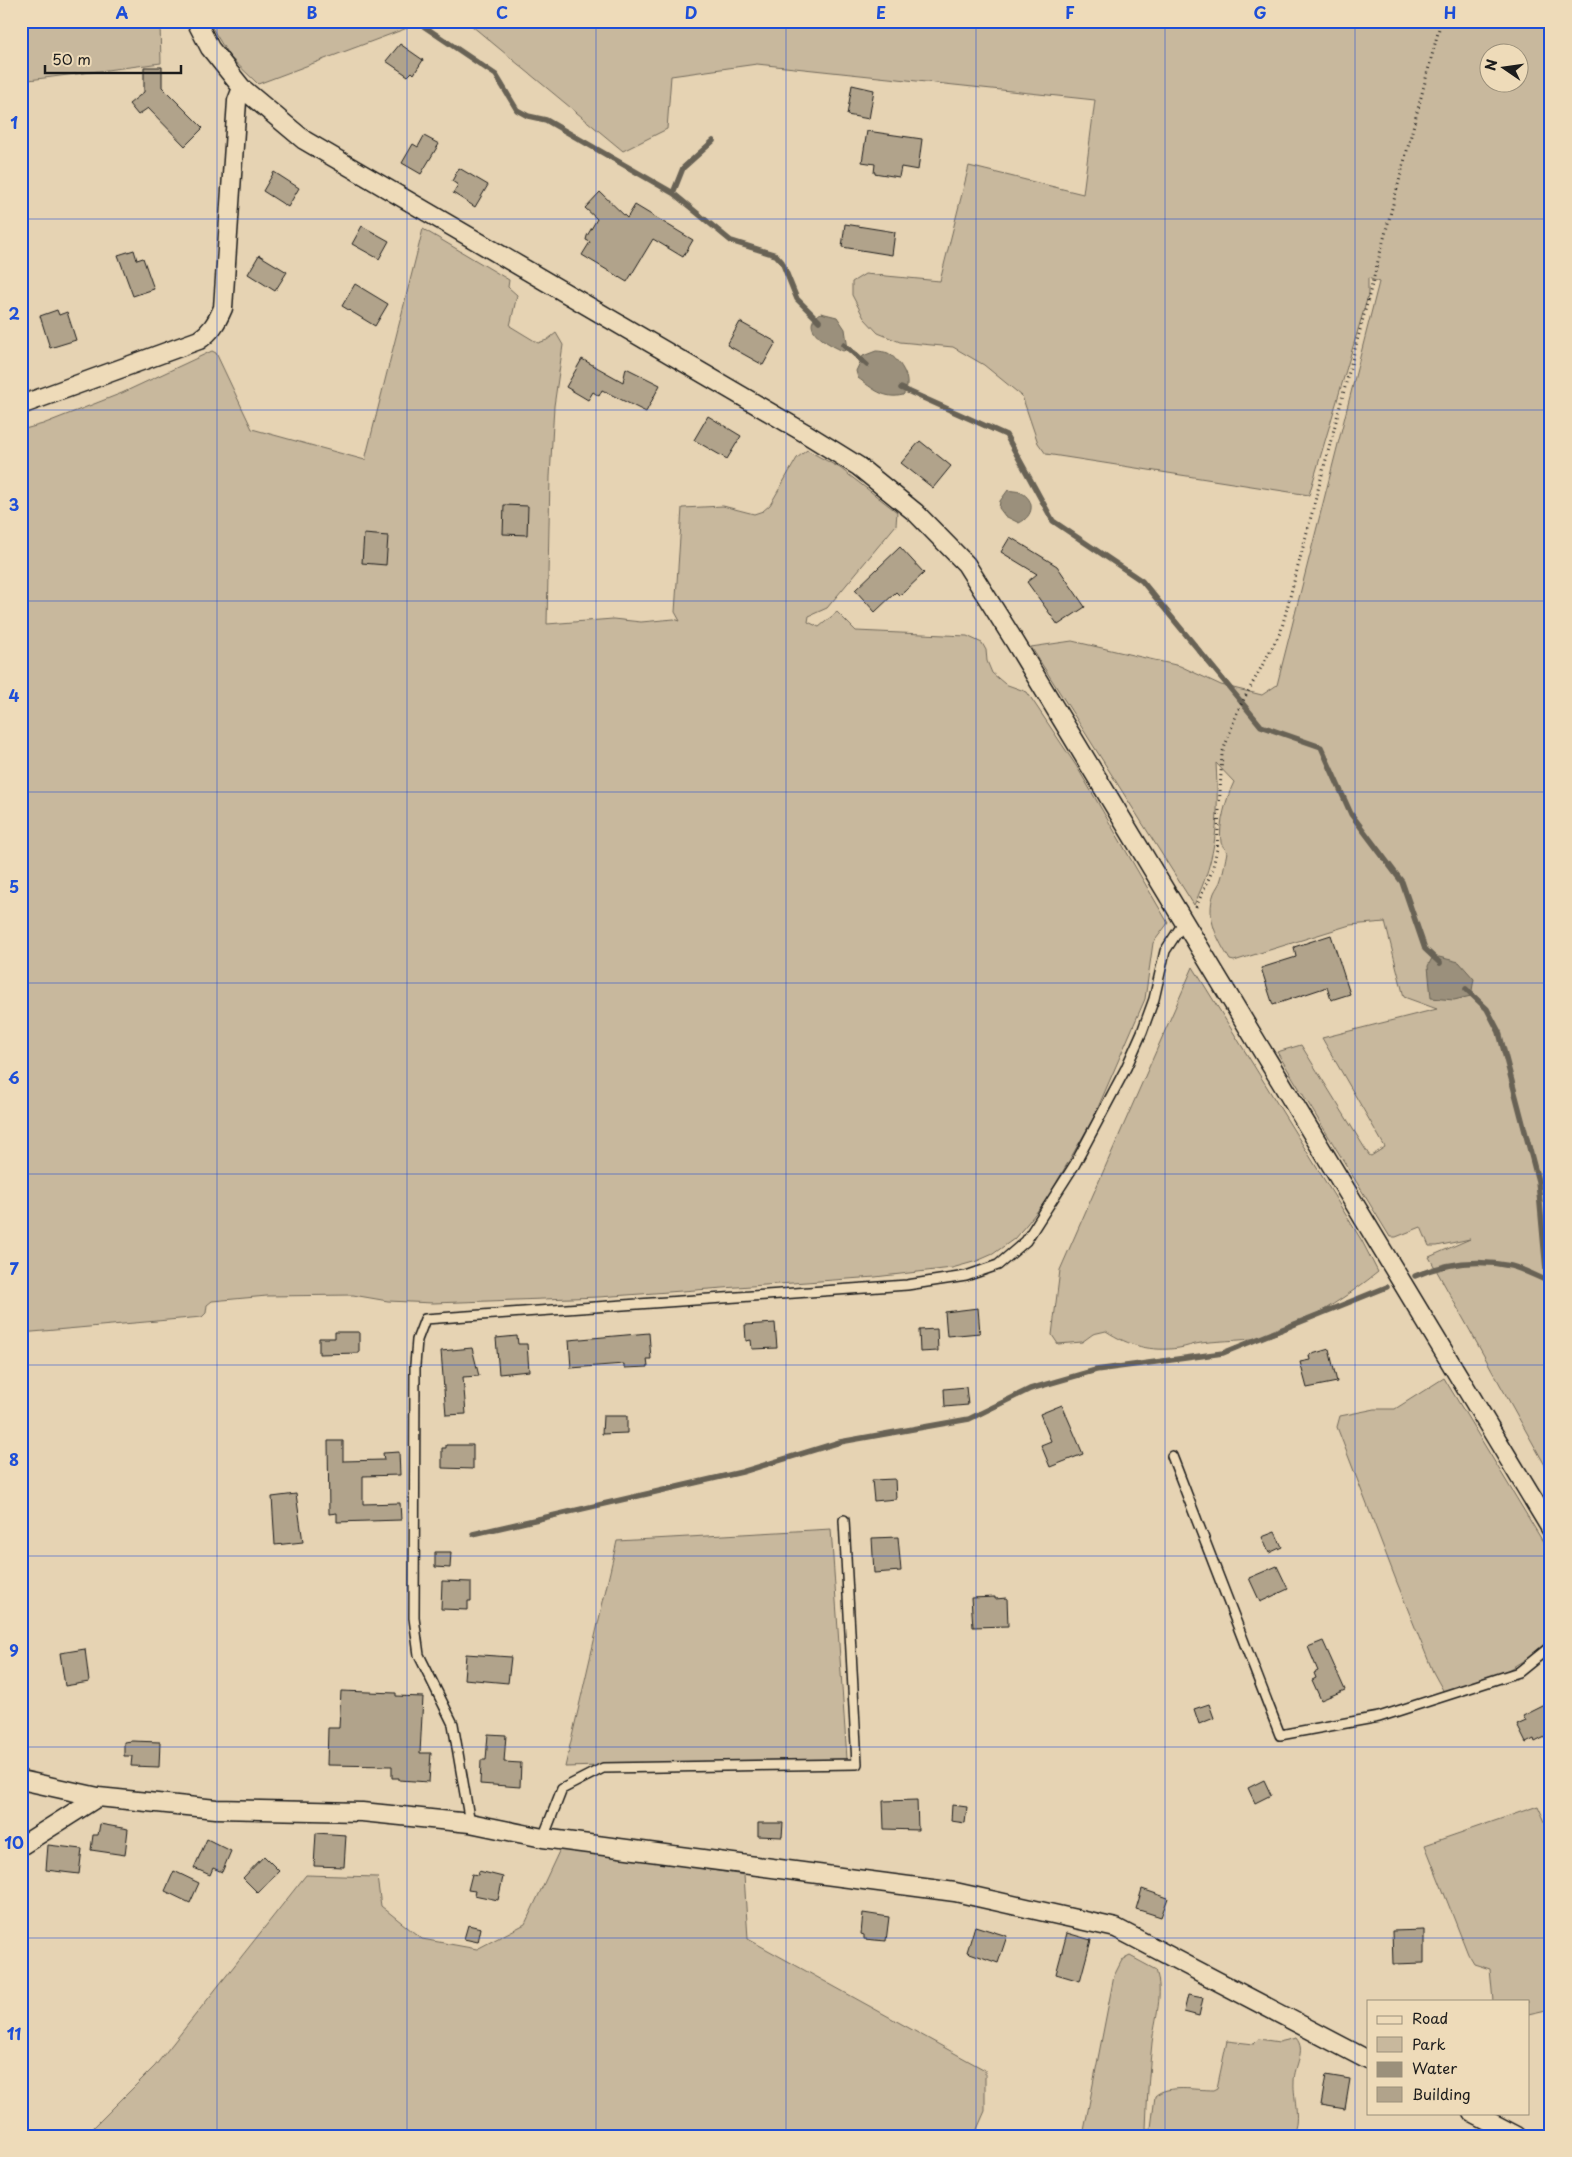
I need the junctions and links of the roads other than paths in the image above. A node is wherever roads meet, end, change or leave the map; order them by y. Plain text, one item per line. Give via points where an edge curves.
1 (196, 21) edge
2 (242, 88) junction
3 (21, 405) edge
4 (1184, 922) junction
5 (1172, 1456) dead end
6 (844, 1520) dead end
7 (1551, 1529) edge
8 (1551, 1646) edge
9 (21, 1780) edge
10 (98, 1797) junction
11 (470, 1823) junction
12 (543, 1838) junction
13 (21, 1846) edge
14 (1367, 2059) edge
15 (1474, 2114) edge
16 (1517, 2136) edge

1 - 2 street via 210,48
2 - 3 street via 237,101 223,308 218,321 199,340
2 - 4 street via 304,140 805,433 858,466 916,512 966,564
4 - 7 street
4 - 11 lane via 1166,951 1154,999 1126,1068 1075,1164 1026,1241 998,1264 966,1276 907,1285 425,1319 417,1340 415,1365 414,1618 419,1655 452,1724
5 - 8 lane via 1280,1735 1379,1717 1519,1672
6 - 12 lane via 857,1764 603,1768 562,1789
9 - 10 street
10 - 11 street via 216,1809 362,1812
10 - 13 street
11 - 12 street
12 - 14 street via 955,1892 1116,1928
15 - 16 street

